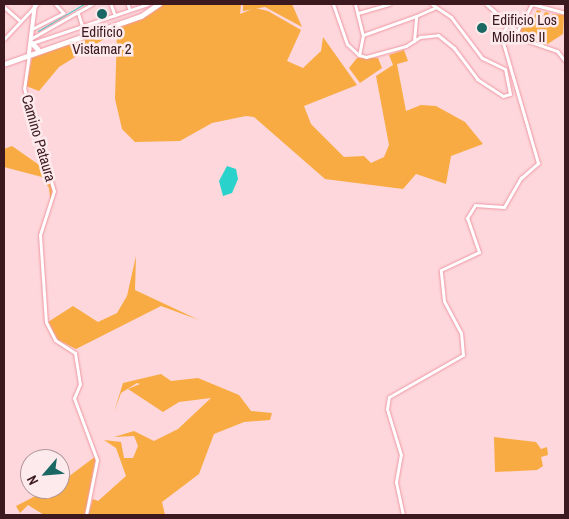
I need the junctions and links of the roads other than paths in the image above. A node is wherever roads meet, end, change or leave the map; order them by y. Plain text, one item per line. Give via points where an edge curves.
1 (36, 4) edge
2 (55, 4) edge
3 (92, 4) edge
4 (111, 4) edge
5 (128, 4) edge
6 (147, 4) edge
7 (159, 4) edge
8 (333, 4) edge
9 (355, 4) edge
10 (390, 4) edge
11 (432, 4) edge
12 (486, 4) edge
13 (532, 4) edge
14 (4, 6) edge
15 (427, 6) edge
16 (436, 7) junction
17 (152, 9) junction
18 (78, 12) junction
19 (130, 12) junction
20 (358, 13) junction
21 (565, 13) edge
22 (416, 16) junction
23 (116, 17) junction
24 (20, 21) junction
25 (406, 22) junction
26 (508, 24) junction
27 (83, 27) junction
28 (34, 28) junction
29 (412, 28) junction
30 (517, 32) junction
31 (363, 35) junction
32 (4, 37) edge
33 (32, 40) junction
34 (414, 41) junction
35 (362, 45) junction
36 (39, 49) junction
37 (352, 49) junction
38 (29, 53) junction
39 (359, 55) junction
40 (565, 61) edge
41 (4, 64) edge
42 (86, 515) edge
43 (403, 515) edge

1 - 24 street
1 - 28 street, Camino Pataura
2 - 28 street via 62,13
3 - 18 street
4 - 23 street
5 - 19 street
6 - 17 street
6 - 19 street
7 - 17 main road
8 - 37 street
9 - 20 street
10 - 20 street
11 - 16 street
12 - 26 street
13 - 21 street
13 - 30 street
14 - 24 street
15 - 16 street
15 - 22 street
16 - 34 street via 459,25 482,58 505,69 512,91 503,96 471,74 446,40 429,34
17 - 36 main road
18 - 27 street
18 - 33 street
19 - 23 street
20 - 31 street
22 - 25 street
22 - 29 street
23 - 27 street
24 - 32 street
25 - 29 street
25 - 31 street
26 - 30 street
26 - 43 street via 501,36 538,163 521,178 504,207 474,205 467,218 478,252 441,270 444,301 461,333 463,355 389,397 387,410 402,455 396,482
27 - 33 street
28 - 33 street, Camino Pataura
29 - 34 street
30 - 40 street via 534,46 560,53
31 - 35 street
33 - 36 main road
33 - 38 street, Camino Pataura
34 - 39 street via 366,57
35 - 37 street
35 - 39 street
36 - 38 main road
37 - 39 street
38 - 41 main road
38 - 42 street, Camino Pataura via 24,88 54,191 40,235 46,322 55,340 75,353 80,384 74,398 97,460

